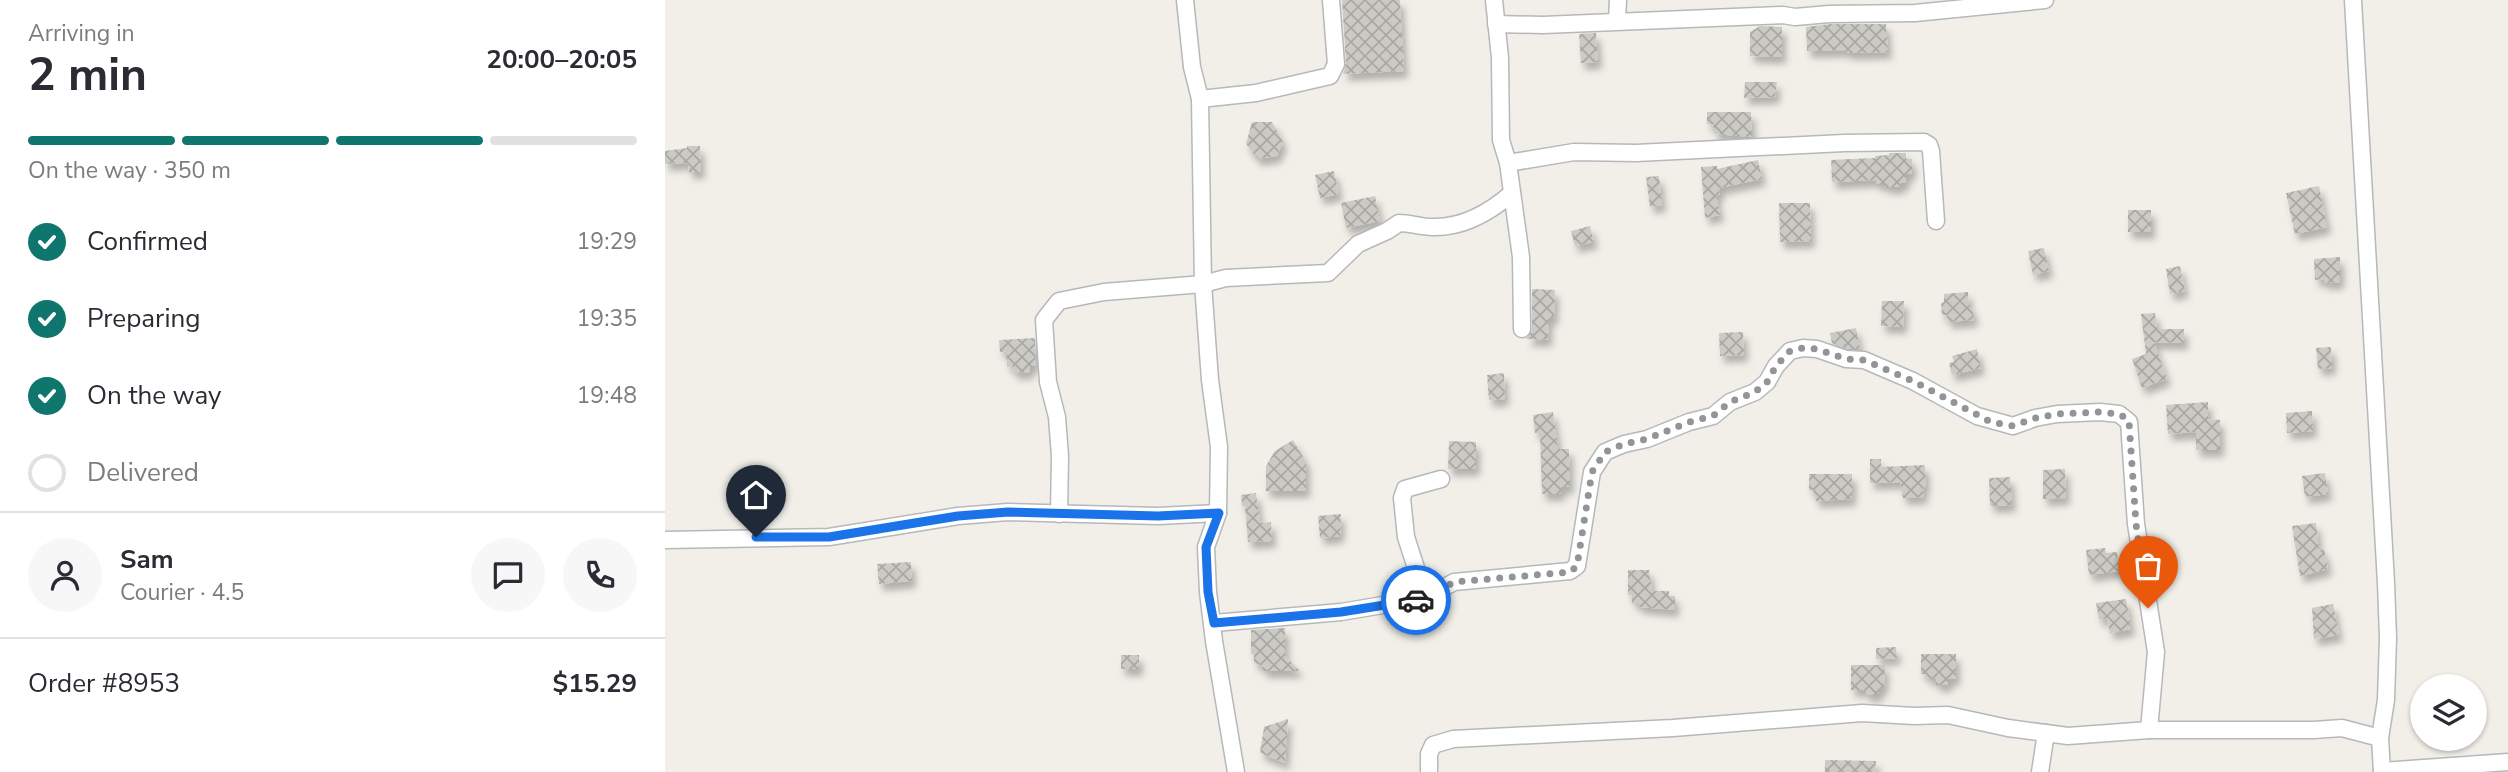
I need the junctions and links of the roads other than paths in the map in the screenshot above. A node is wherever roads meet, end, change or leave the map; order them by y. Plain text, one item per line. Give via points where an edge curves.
1 (1185, 0) edge
2 (1331, 0) edge
3 (1494, 0) edge
4 (1618, 0) edge
5 (1773, 0) edge
6 (2045, 0) edge
7 (2353, 0) edge
8 (1783, 15) junction
9 (1617, 20) junction
10 (1496, 24) junction
11 (1200, 99) junction
12 (1508, 163) junction
13 (1512, 193) junction
14 (1936, 221) dead end
15 (1203, 284) junction
16 (1522, 329) dead end
17 (1441, 479) dead end
18 (1219, 513) junction
19 (1059, 514) junction
20 (665, 540) edge
21 (1398, 603) junction
22 (1214, 623) junction
23 (2149, 730) junction
24 (2046, 733) junction
25 (2381, 738) junction
26 (2508, 761) edge
27 (2382, 771) edge
28 (1236, 772) edge
29 (1429, 772) edge
30 (2039, 772) edge

1 - 11 street
2 - 11 street via 1336,64 1330,76 1256,93
3 - 10 street
4 - 9 street
5 - 8 street
6 - 8 street via 1915,13
7 - 25 street via 2388,624
8 - 9 street
9 - 10 street
10 - 12 street via 1501,140
11 - 15 street
12 - 13 street
12 - 14 street via 1574,152 1924,142 1931,151
13 - 15 street via 1493,210 1460,224 1399,223 1358,244 1328,273 1226,278
13 - 16 street via 1523,279
15 - 18 street via 1219,447
15 - 19 street via 1104,292 1059,301 1044,320 1048,382 1057,417
17 - 21 street via 1405,489 1406,537 1417,571
18 - 19 street
18 - 22 street via 1206,547
19 - 20 street via 958,516 829,537
21 - 22 street
21 - 23 street via 1425,598 1454,582 1570,572 1577,566 1592,472 1605,452 1713,416 1767,382 1790,351 1817,349 1864,360 1991,422 2013,426 2057,414 2100,412 2126,418 2140,559 2156,652
22 - 28 street
23 - 24 street via 2068,736
23 - 25 street via 2342,728
24 - 29 street via 1948,715 1862,713 1453,739 1433,745
24 - 30 street
25 - 27 street
26 - 27 street

